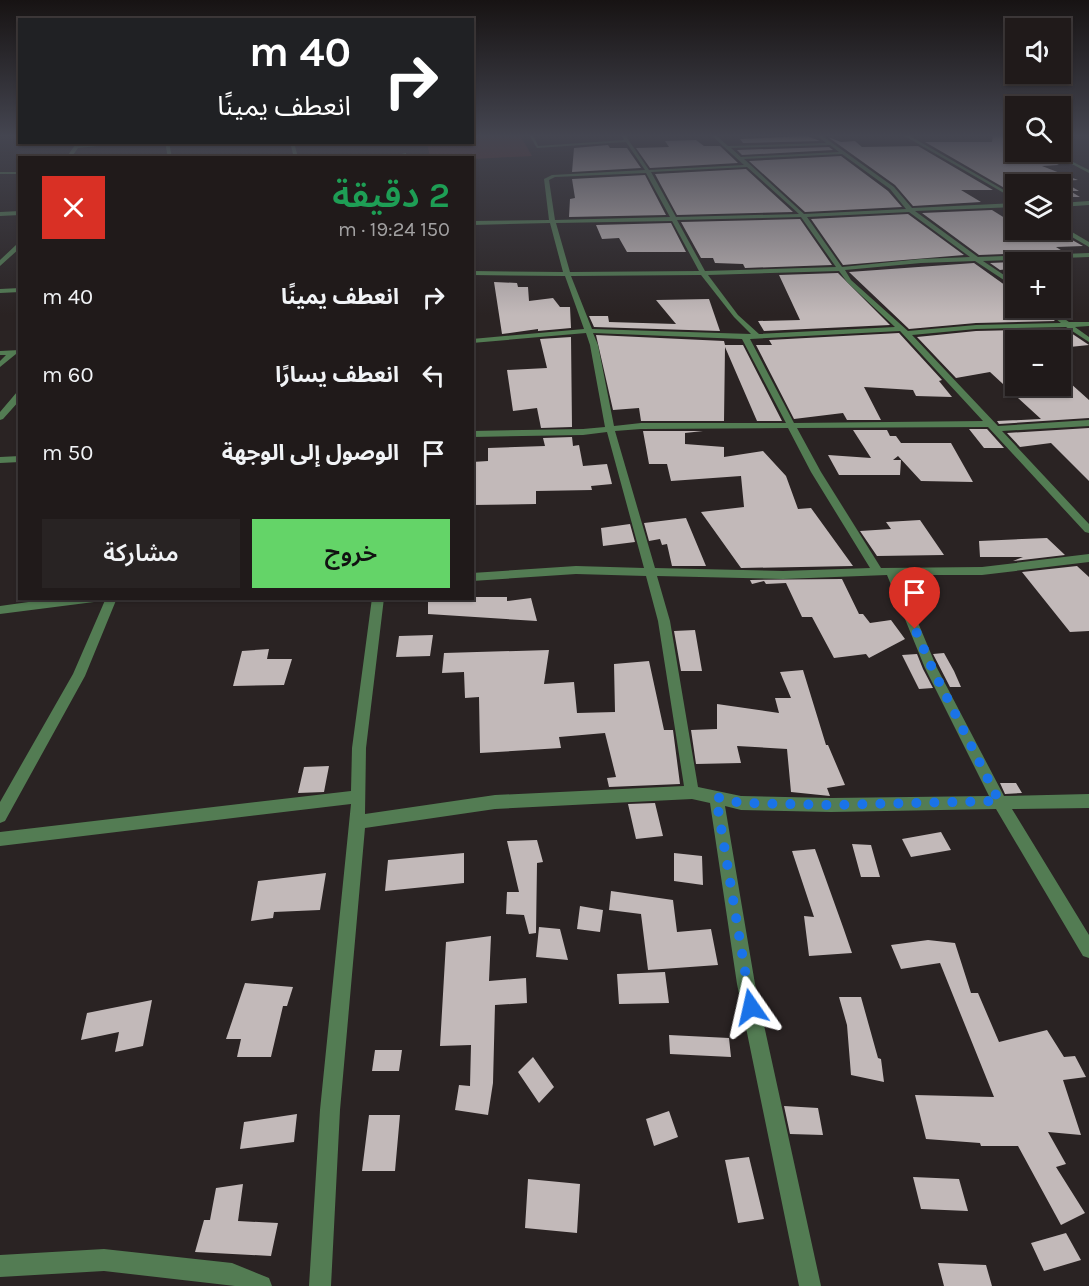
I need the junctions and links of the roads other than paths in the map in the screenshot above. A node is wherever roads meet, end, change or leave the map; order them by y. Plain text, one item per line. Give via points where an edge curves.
1 (548, 195) edge
2 (662, 195) edge
3 (779, 195) edge
4 (898, 195) edge
5 (1089, 204) edge
6 (1071, 205) edge
7 (1005, 206) edge
8 (910, 210) junction
9 (18, 213) edge
10 (0, 214) edge
11 (802, 216) junction
12 (675, 219) junction
13 (552, 220) junction
14 (474, 224) edge
15 (1071, 234) edge
16 (1089, 245) edge
17 (18, 246) edge
18 (18, 247) edge
19 (0, 249) edge
20 (1089, 255) edge
21 (978, 260) junction
22 (0, 264) edge
23 (838, 269) junction
24 (474, 273) edge
25 (703, 273) junction
26 (567, 274) junction
27 (1005, 278) edge
28 (18, 290) edge
29 (0, 291) edge
30 (1059, 318) edge
31 (1068, 324) junction
32 (1089, 324) edge
33 (588, 331) junction
34 (904, 331) junction
35 (745, 337) junction
36 (758, 337) junction
37 (1089, 340) edge
38 (474, 341) edge
39 (0, 352) edge
40 (17, 352) edge
41 (0, 365) edge
42 (18, 396) edge
43 (0, 417) edge
44 (1089, 423) edge
45 (792, 427) junction
46 (994, 427) junction
47 (610, 428) junction
48 (474, 434) edge
49 (18, 459) edge
50 (0, 460) edge
51 (1089, 530) edge
52 (1089, 558) edge
53 (885, 571) junction
54 (651, 573) junction
55 (474, 577) edge
56 (78, 600) edge
57 (111, 600) edge
58 (378, 600) edge
59 (0, 610) edge
60 (692, 792) junction
61 (357, 797) junction
62 (716, 797) junction
63 (999, 801) junction
64 (1089, 801) edge
65 (0, 816) edge
66 (358, 822) junction
67 (0, 839) edge
68 (1089, 950) edge
69 (0, 1266) edge
70 (261, 1286) edge
71 (320, 1286) edge
72 (810, 1286) edge

1 - 13 street
2 - 12 street
3 - 11 street
4 - 8 street
5 - 6 street
7 - 8 street
8 - 11 street
8 - 21 street
9 - 10 street
11 - 12 street
11 - 23 street
12 - 13 street
12 - 25 street
13 - 14 street
13 - 26 street
15 - 16 street
17 - 19 street
18 - 22 street
20 - 21 street
21 - 23 street
21 - 27 street
23 - 25 street
23 - 34 street
24 - 26 street
25 - 26 street
25 - 36 street
26 - 33 street
28 - 29 street
30 - 31 street
31 - 32 street
31 - 34 street
31 - 37 street
33 - 35 street
33 - 38 street
33 - 47 street
34 - 36 street
34 - 46 street
35 - 36 street
35 - 45 street
39 - 40 street
40 - 41 street
42 - 43 street
44 - 46 street
45 - 46 street
45 - 47 street
45 - 53 street via 816,472
46 - 51 street
47 - 48 street
47 - 54 street
49 - 50 street
52 - 53 street via 982,571
53 - 54 street via 783,575
53 - 63 street
54 - 55 street via 576,570
54 - 60 street via 674,674
56 - 59 street
57 - 65 street via 79,676
58 - 61 street
60 - 62 street
60 - 66 street via 495,802
61 - 66 street
61 - 67 street
62 - 63 street via 741,803 831,805
62 - 72 street via 746,984
63 - 64 street
63 - 68 street
66 - 71 street via 330,1110
69 - 70 street via 104,1260 232,1274

